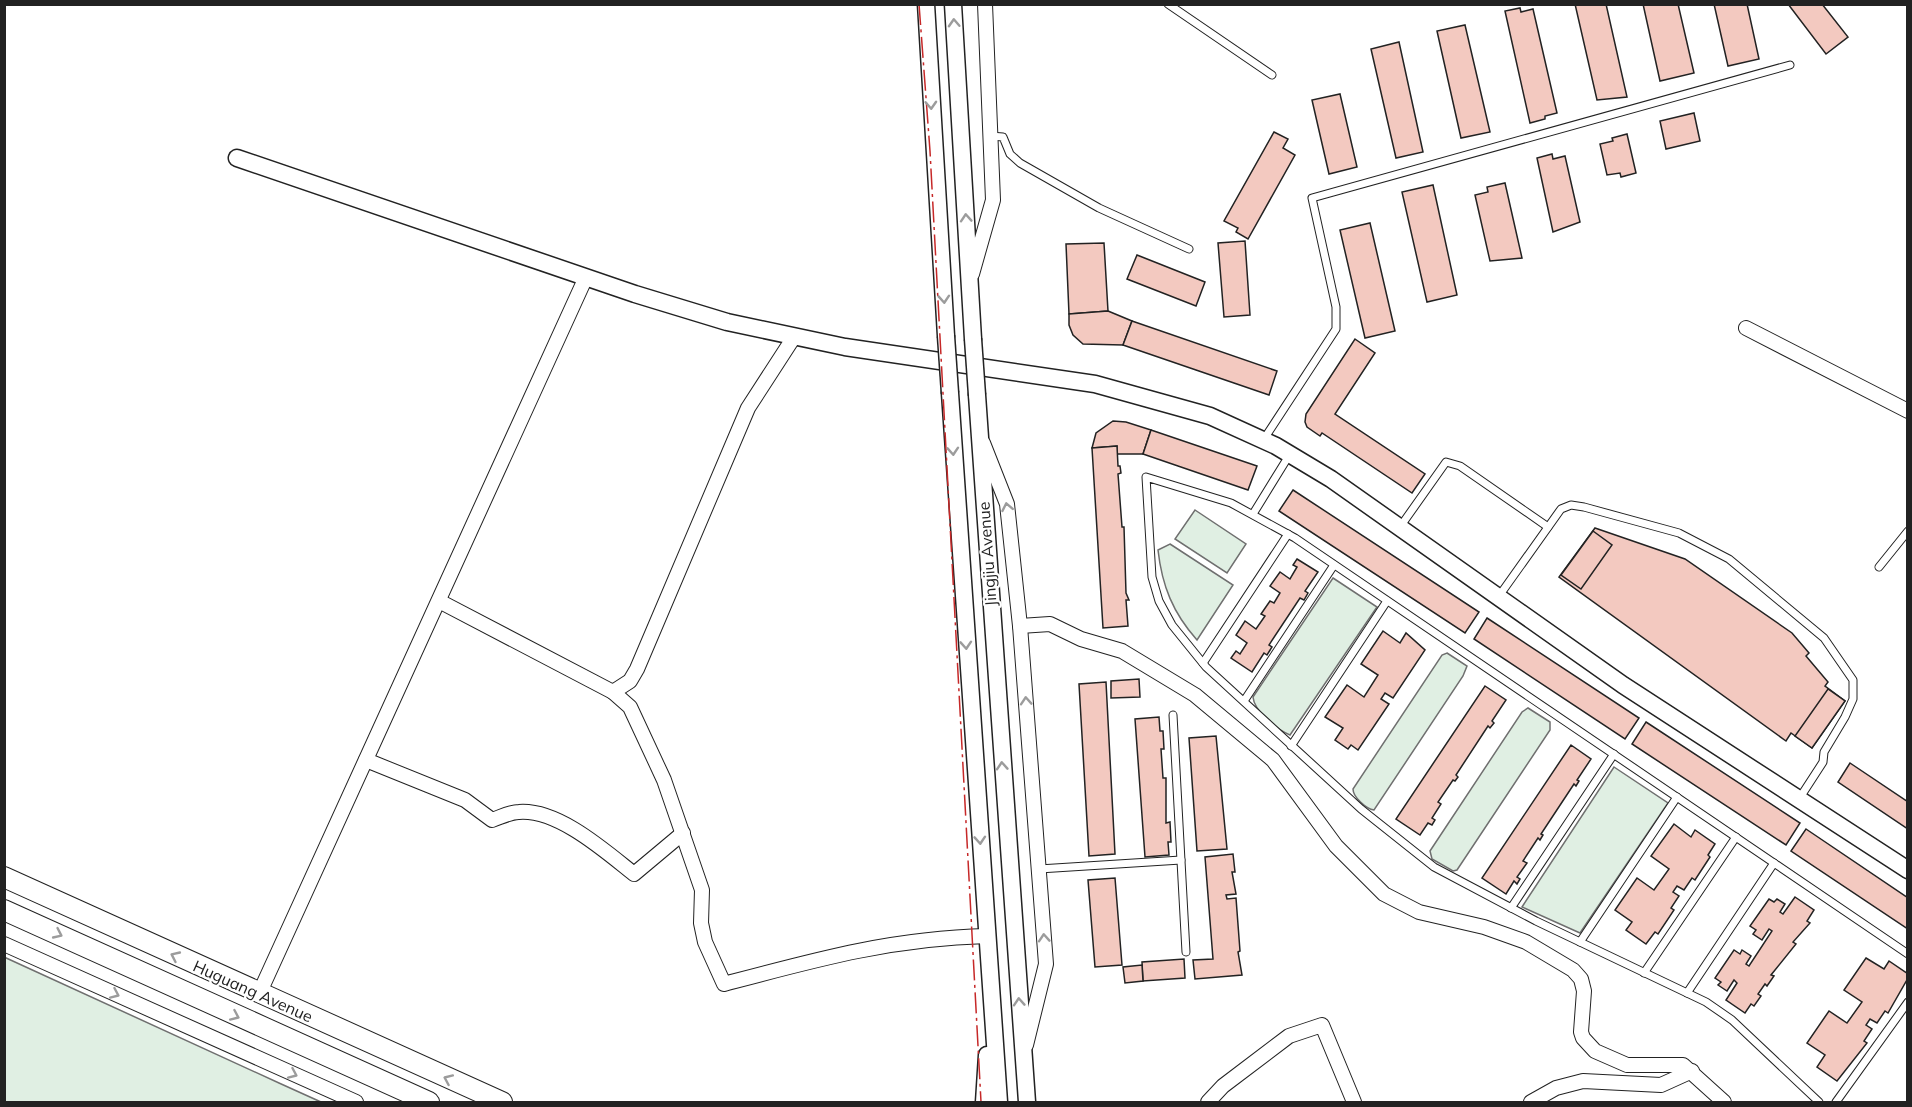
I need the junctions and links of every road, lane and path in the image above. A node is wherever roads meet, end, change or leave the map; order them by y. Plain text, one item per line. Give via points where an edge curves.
1 (926, 4) edge
2 (953, 4) edge
3 (985, 4) edge
4 (1168, 4) edge
5 (1790, 65) dead end
6 (1272, 75) dead end
7 (990, 136) junction
8 (237, 158) dead end
9 (1189, 249) dead end
10 (586, 277) junction
11 (970, 282) junction
12 (1746, 328) dead end
13 (794, 338) junction
14 (1908, 411) edge
15 (980, 435) junction
16 (1264, 440) junction
17 (1290, 454) junction
18 (1253, 514) junction
19 (1400, 527) junction
20 (1548, 527) junction
21 (1908, 531) edge
22 (1288, 534) junction
23 (1334, 565) junction
24 (1879, 567) dead end
25 (1499, 597) junction
26 (439, 601) junction
27 (1387, 601) junction
28 (1020, 626) junction
29 (1203, 663) junction
30 (613, 692) junction
31 (1244, 701) junction
32 (1173, 715) dead end
33 (1292, 746) junction
34 (1614, 754) junction
35 (366, 760) junction
36 (1677, 797) junction
37 (1799, 799) junction
38 (683, 833) junction
39 (1736, 837) junction
40 (1180, 860) junction
41 (1774, 863) junction
42 (1039, 869) junction
43 (1908, 870) edge
44 (4, 877) edge
45 (1511, 908) junction
46 (4, 910) edge
47 (987, 936) junction
48 (1580, 942) junction
49 (4, 944) edge
50 (1186, 952) dead end
51 (1908, 954) edge
52 (1644, 973) junction
53 (990, 982) junction
54 (1687, 993) junction
55 (259, 994) junction
56 (1908, 1002) edge
57 (1023, 1056) junction
58 (1692, 1071) junction
59 (335, 1098) edge
60 (356, 1102) edge
61 (429, 1102) edge
62 (502, 1102) edge
63 (984, 1102) edge
64 (999, 1102) edge
65 (1027, 1102) edge
66 (1208, 1102) edge
67 (1354, 1102) edge
68 (1531, 1102) edge
69 (1724, 1102) edge
70 (1819, 1102) edge
71 (1836, 1102) edge

1 -> 47 street, Jingjiu Avenue, bridge
11 -> 2 street, Jingjiu Avenue
3 - 7 street
4 - 6 lane
5 - 16 lane via 1312,198 1336,307 1336,329
7 - 9 lane via 1003,137 1010,154 1020,163 1099,208
7 - 11 street via 993,200
8 - 10 street
10 - 13 street via 727,322
10 - 26 street
11 - 15 street, Jingjiu Avenue, bridge
12 - 14 street
13 - 16 street via 1095,384 1210,416
13 - 30 street via 748,408 637,669 630,681
28 -> 15 street via 1007,504
57 -> 15 street, Jingjiu Avenue
16 - 17 street
17 - 18 lane
17 - 19 street
18 - 22 lane
18 - 29 lane via 1231,503 1146,477 1152,577 1159,601 1172,625
19 - 20 lane via 1446,462 1460,466
19 - 25 street
20 - 25 lane
20 - 37 lane via 1561,509 1578,505 1679,533 1729,559 1824,638 1852,680 1852,699 1824,752 1823,762
21 - 24 lane
22 - 23 lane
22 - 29 lane
23 - 27 lane
23 - 31 lane
25 - 37 street via 1623,685
26 - 30 street
26 - 35 street
27 - 33 lane
27 - 34 lane
42 -> 28 street
28 - 58 street via 1050,624 1081,639 1122,651 1195,695 1274,760 1336,846 1384,894 1419,912 1484,927 1526,942 1573,970 1584,991 1581,1032 1595,1051 1627,1065 1677,1063
29 - 31 lane
30 - 38 street via 630,707 664,780
31 - 33 lane
32 - 40 lane
33 - 45 lane via 1414,852 1452,878
34 - 36 lane
34 - 45 lane
35 - 38 street via 465,800 492,820 517,812 542,815 579,833 634,874
35 - 55 street
36 - 39 lane
36 - 48 lane
37 - 43 street
38 - 47 street via 702,890 705,942 724,984 857,949 937,937
39 - 41 lane
39 - 52 lane
40 - 42 lane
40 - 50 lane
41 - 51 lane
41 - 54 lane
57 -> 42 street via 1046,964
55 -> 44 main road, Huguang Avenue
45 - 48 lane
46 -> 61 main road, Huguang Avenue
47 - 53 street, Jingjiu Avenue
48 - 52 lane
49 -> 59 street
52 - 54 lane
53 - 63 street
53 - 64 street, Jingjiu Avenue
54 - 70 lane via 1732,1020
62 -> 55 main road, Huguang Avenue
56 - 71 lane
57 - 65 street, Jingjiu Avenue
58 - 68 street via 1661,1085 1583,1081 1556,1088
58 - 69 street
59 - 60 street
66 - 67 street via 1289,1036 1322,1025

